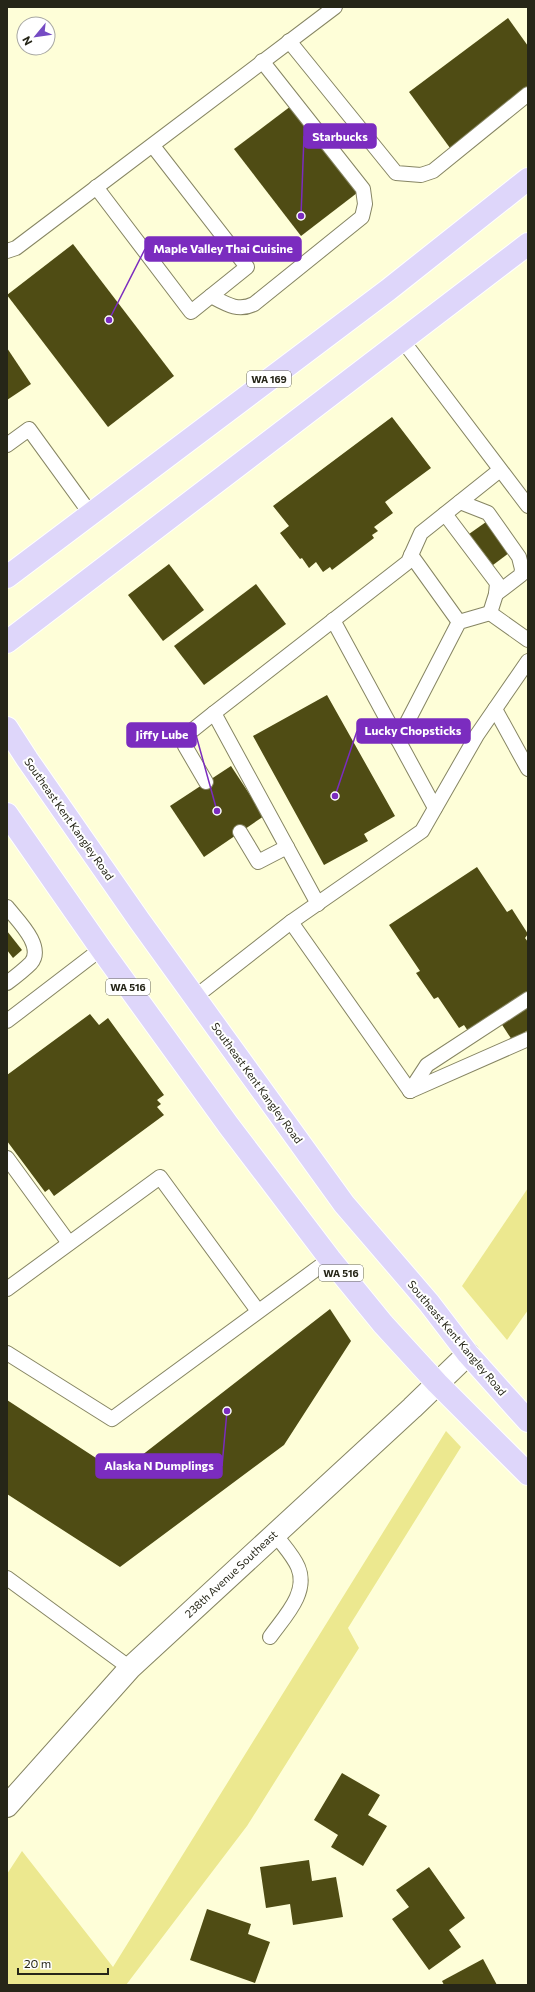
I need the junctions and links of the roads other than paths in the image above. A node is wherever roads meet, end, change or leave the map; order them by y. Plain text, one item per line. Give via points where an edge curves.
1 (335, 7) edge
2 (289, 41) junction
3 (262, 62) junction
4 (528, 94) edge
5 (152, 146) junction
6 (528, 179) edge
7 (96, 187) junction
8 (528, 244) edge
9 (7, 251) edge
10 (211, 296) junction
11 (403, 341) junction
12 (7, 445) edge
13 (500, 470) junction
14 (460, 502) junction
15 (528, 506) edge
16 (90, 513) junction
17 (445, 514) junction
18 (411, 555) junction
19 (7, 577) edge
20 (496, 594) junction
21 (490, 613) junction
22 (333, 620) junction
23 (459, 622) junction
24 (528, 640) edge
25 (7, 642) edge
26 (528, 661) edge
27 (495, 709) junction
28 (214, 713) junction
29 (7, 728) edge
30 (398, 740) junction
31 (528, 769) edge
32 (206, 782) dead end
33 (435, 808) junction
34 (7, 814) edge
35 (240, 832) dead end
36 (287, 847) junction
37 (318, 904) junction
38 (7, 907) edge
39 (291, 922) junction
40 (101, 950) junction
41 (7, 983) edge
42 (195, 997) junction
43 (528, 999) edge
44 (7, 1021) edge
45 (528, 1039) edge
46 (410, 1091) junction
47 (7, 1158) edge
48 (69, 1243) junction
49 (330, 1259) junction
50 (7, 1289) edge
51 (258, 1311) junction
52 (7, 1354) edge
53 (468, 1354) junction
54 (437, 1383) junction
55 (528, 1421) edge
56 (528, 1474) edge
57 (275, 1534) junction
58 (7, 1578) edge
59 (270, 1637) dead end
60 (130, 1668) junction
61 (7, 1806) edge

1 - 2 lane
2 - 3 lane
2 - 4 lane via 396,173 420,175 433,171
3 - 5 lane
3 - 10 lane via 363,189 365,204 362,217 254,304 238,308
5 - 7 lane
5 - 10 lane via 247,267
6 - 16 main road, WA 169 via 388,290
7 - 9 lane via 16,248
7 - 10 lane via 191,312
8 - 11 main road
11 - 13 lane
11 - 25 main road
12 - 16 lane via 29,429
13 - 14 lane
13 - 15 lane
14 - 17 lane
14 - 20 lane via 488,513 519,557 521,575
16 - 19 main road, WA 169
17 - 18 lane via 421,533
17 - 20 lane via 497,583
18 - 22 lane via 408,562
18 - 23 lane
20 - 21 lane
21 - 23 lane
21 - 24 lane
22 - 28 lane
22 - 30 lane
23 - 30 lane
26 - 27 lane
27 - 31 lane
27 - 33 lane
28 - 32 lane via 184,737 185,746
28 - 36 lane
29 - 42 main road, Southeast Kent Kangley Road
30 - 33 lane
33 - 37 lane via 422,831
34 - 40 main road, WA 516
35 - 36 lane via 258,862
36 - 37 lane
37 - 39 lane
38 - 41 lane via 34,942 35,953 32,962
39 - 42 lane
39 - 46 lane
40 - 44 lane
40 - 49 main road, WA 516 via 252,1158
42 - 53 main road, Southeast Kent Kangley Road via 344,1204 429,1303
43 - 46 lane via 427,1065
45 - 46 lane
47 - 48 lane
48 - 50 lane
48 - 51 lane via 160,1177
49 - 51 lane
49 - 54 main road, WA 516 via 383,1324
51 - 52 lane via 112,1419
53 - 54 street, 238th Avenue Southeast
53 - 55 main road, Southeast Kent Kangley Road
54 - 56 main road, WA 516
54 - 57 street, 238th Avenue Southeast
57 - 59 lane via 298,1565 301,1576 299,1595
57 - 60 street, 238th Avenue Southeast
58 - 60 lane
60 - 61 street, 238th Avenue Southeast

